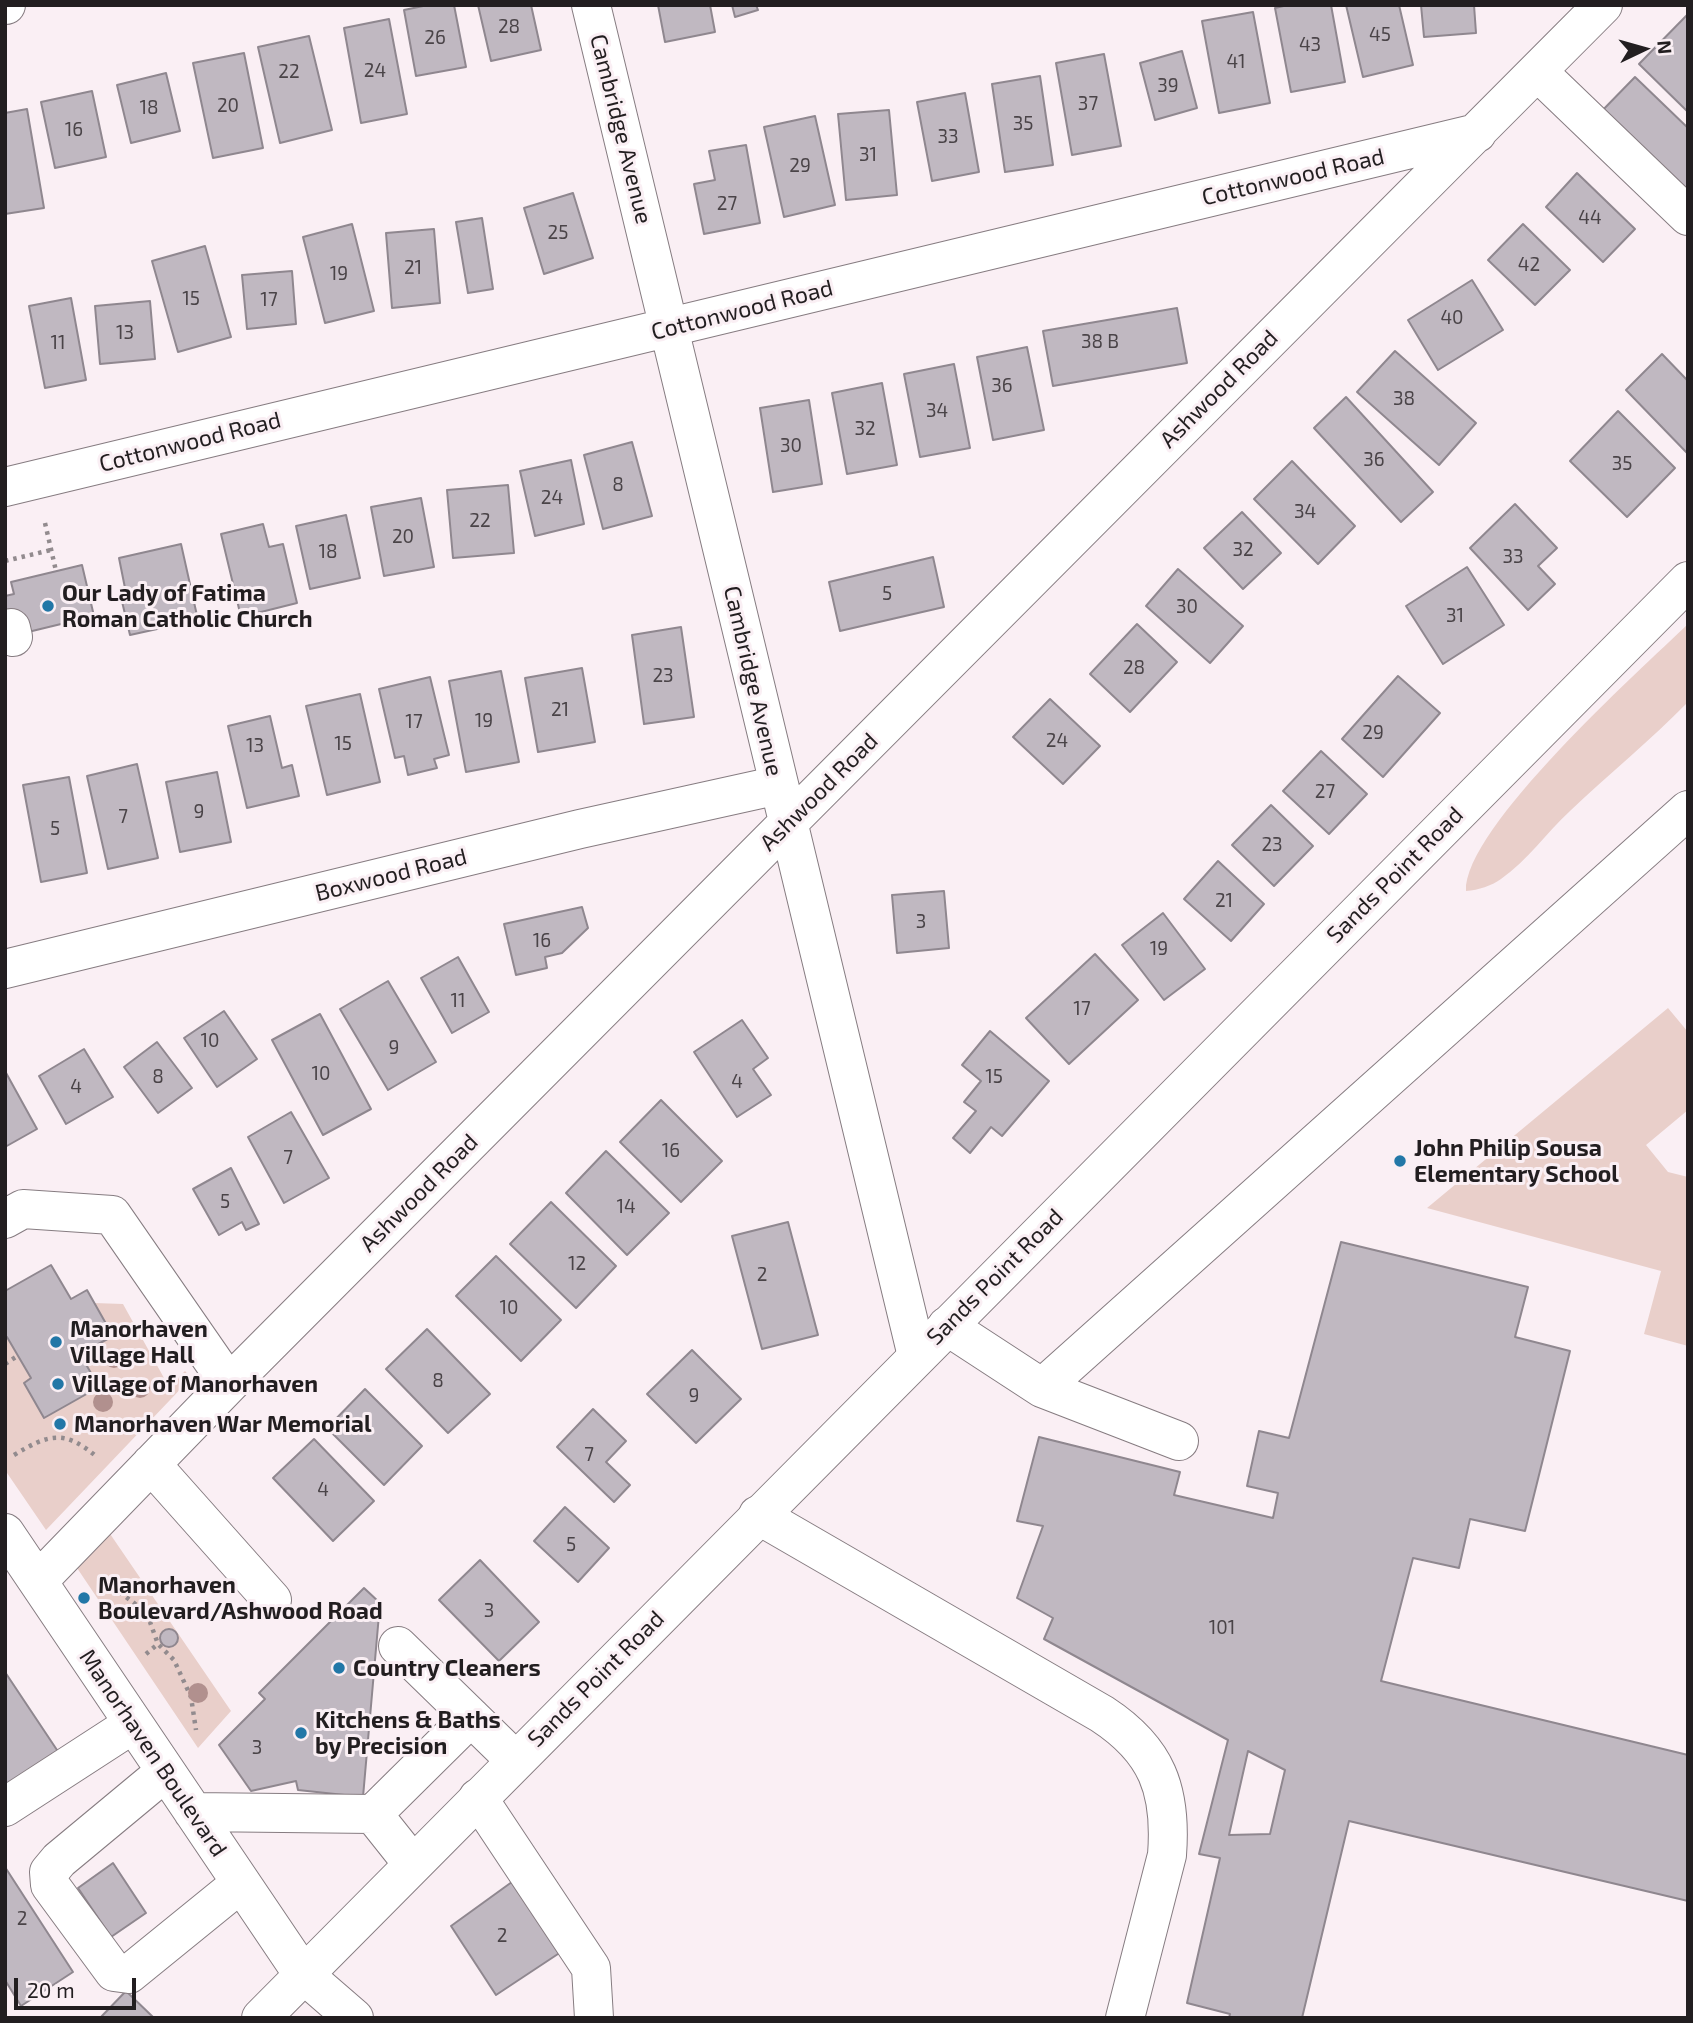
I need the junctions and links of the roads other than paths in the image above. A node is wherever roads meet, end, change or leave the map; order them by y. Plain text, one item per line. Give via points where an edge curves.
1 (591, 5) edge
2 (1603, 5) edge
3 (1538, 72) junction
4 (1478, 133) junction
5 (1688, 216) edge
6 (669, 327) junction
7 (5, 487) edge
8 (1688, 581) edge
9 (779, 785) junction
10 (1688, 810) edge
11 (787, 824) junction
12 (5, 969) edge
13 (5, 1219) edge
14 (947, 1326) junction
15 (917, 1356) junction
16 (229, 1384) junction
17 (1042, 1388) junction
18 (1178, 1441) dead end
19 (151, 1464) junction
20 (758, 1516) junction
21 (5, 1533) edge
22 (38, 1581) junction
23 (272, 1600) dead end
24 (398, 1646) dead end
25 (471, 1717) junction
26 (133, 1724) junction
27 (515, 1760) junction
28 (165, 1772) junction
29 (478, 1798) junction
30 (5, 1807) edge
31 (193, 1812) junction
32 (373, 1814) junction
33 (412, 1863) junction
34 (241, 1883) junction
35 (302, 1973) junction
36 (261, 2018) edge
37 (354, 2018) edge
38 (594, 2018) edge
39 (1125, 2018) edge

1 - 6 street, Cambridge Avenue
2 - 3 street, Ashwood Road
3 - 4 street, Ashwood Road
3 - 5 street
4 - 6 street, Cottonwood Road
4 - 11 street, Ashwood Road
6 - 7 street, Cottonwood Road
6 - 9 street, Cambridge Avenue
8 - 14 street, Sands Point Road
9 - 11 street, Cambridge Avenue
9 - 12 street, Boxwood Road
10 - 17 street
11 - 15 street, Cambridge Avenue
11 - 16 street, Ashwood Road
13 - 16 street via 23,1209 112,1215
14 - 15 street, Sands Point Road
14 - 17 street
15 - 20 street, Sands Point Road
16 - 19 street, Ashwood Road
17 - 18 street
19 - 22 street, Ashwood Road
19 - 23 street
20 - 27 street, Sands Point Road
20 - 39 street via 1126,1730 1141,1745 1157,1771 1168,1817 1167,1855
21 - 22 street, Manorhaven Boulevard
22 - 26 street, Manorhaven Boulevard
24 - 25 street
25 - 27 street
25 - 32 street
26 - 28 street, Manorhaven Boulevard
26 - 30 street
27 - 29 street, Sands Point Road
28 - 31 street, Manorhaven Boulevard
28 - 34 street via 59,1860 49,1872 50,1885 114,1972 129,1974
29 - 33 street, Sands Point Road
29 - 38 street via 591,1968
31 - 32 street
31 - 34 street, Manorhaven Boulevard
32 - 33 street
33 - 35 street, Sands Point Road
34 - 35 street, Manorhaven Boulevard
35 - 36 street, Sands Point Road
35 - 37 street, Manorhaven Boulevard

